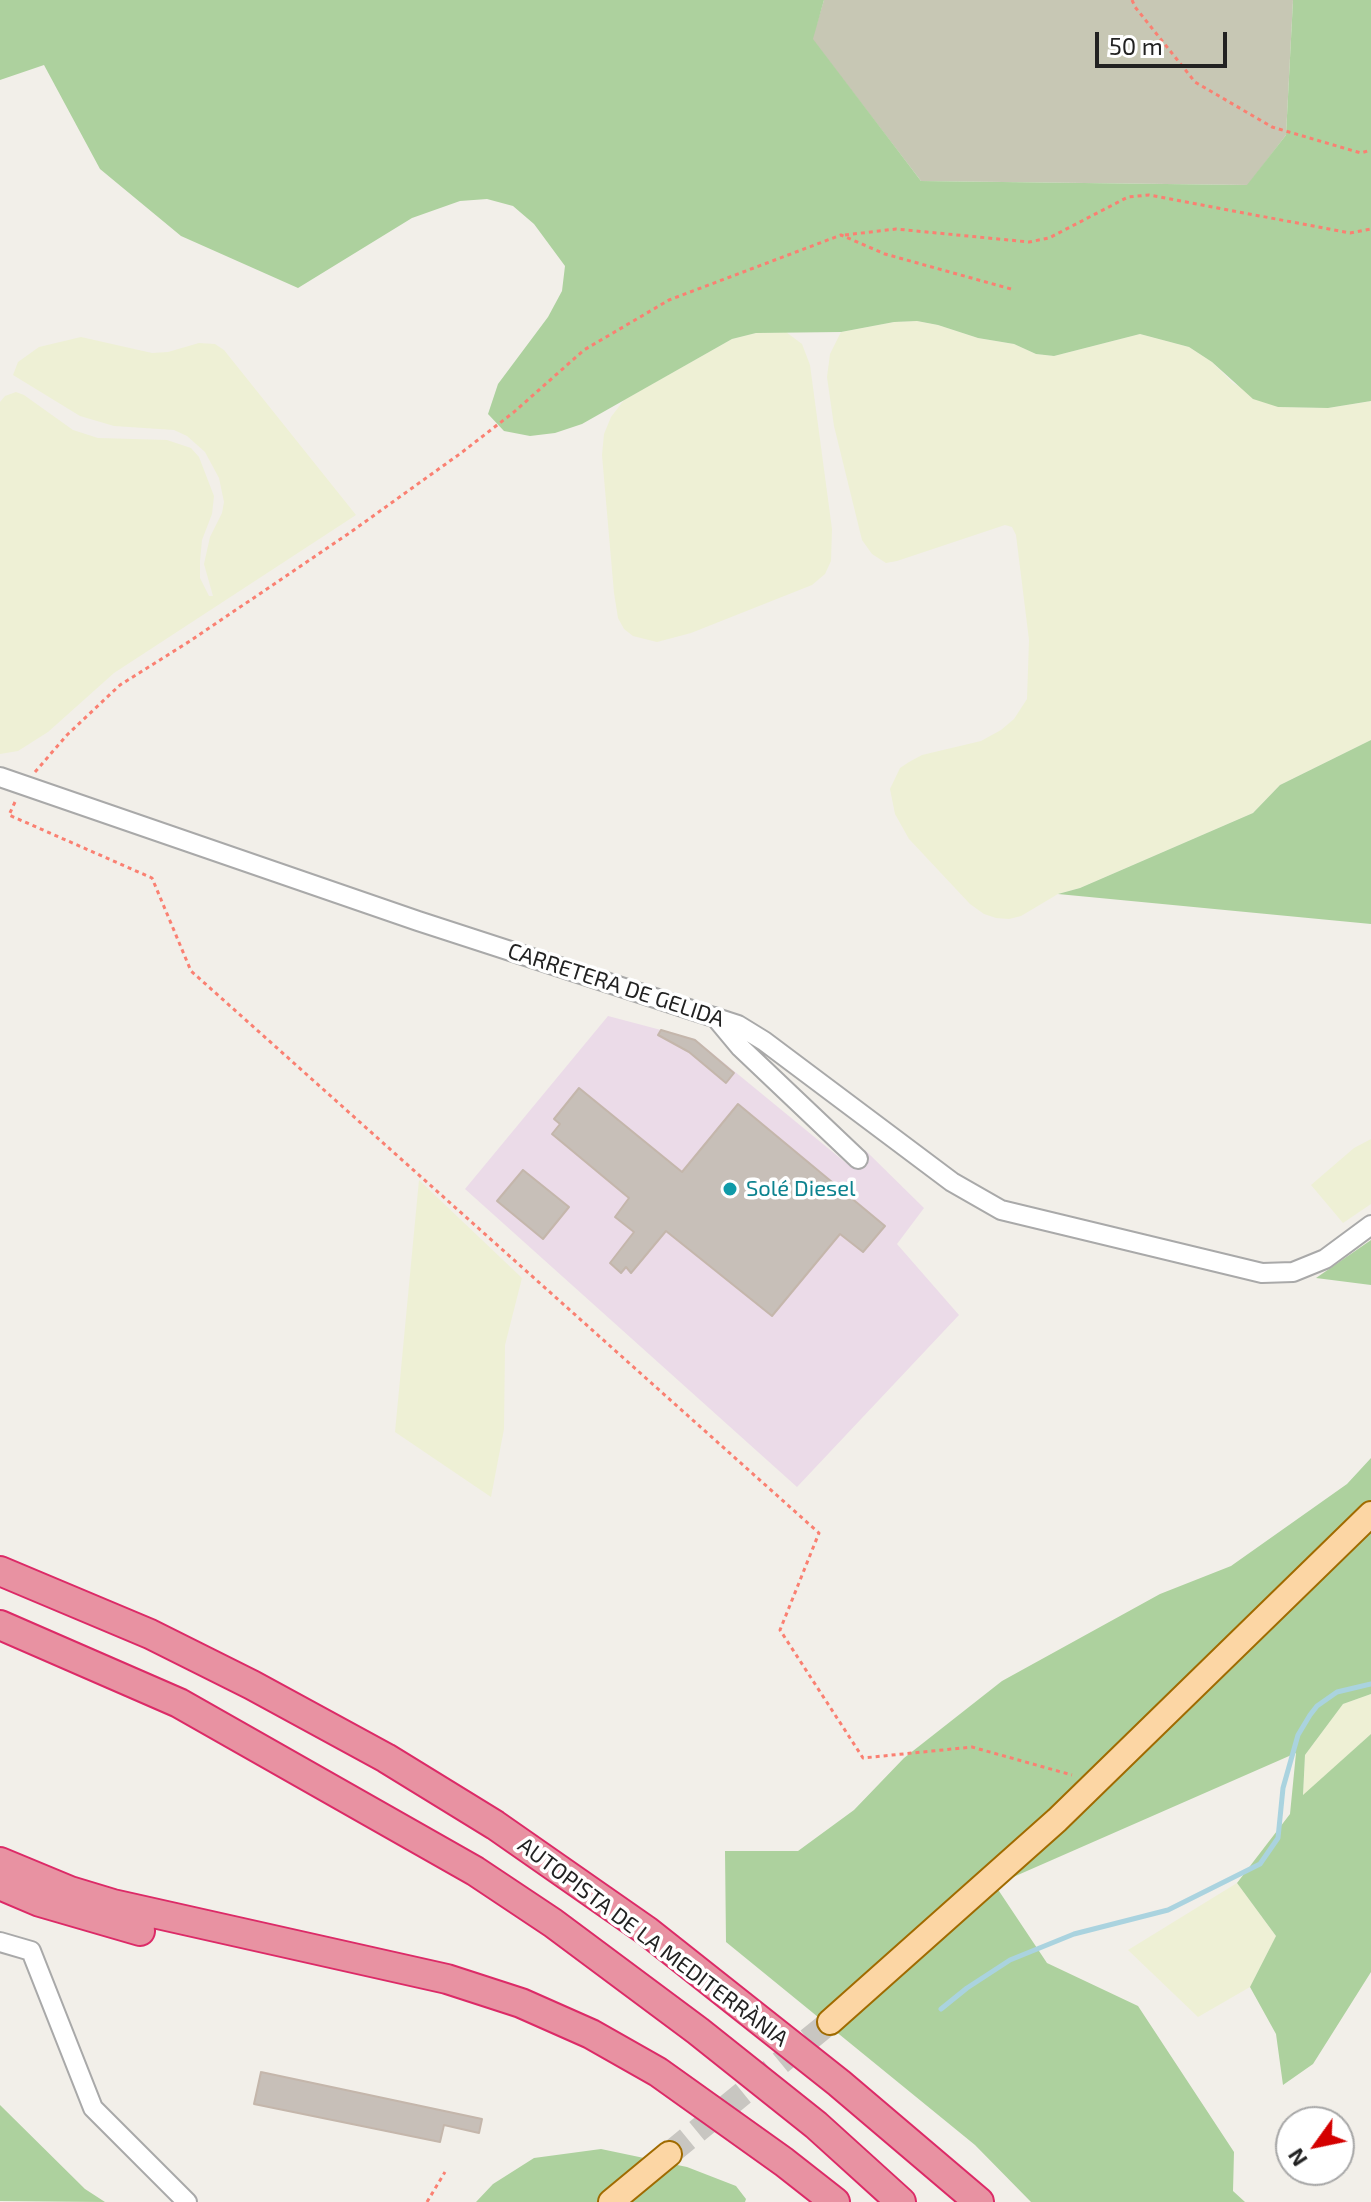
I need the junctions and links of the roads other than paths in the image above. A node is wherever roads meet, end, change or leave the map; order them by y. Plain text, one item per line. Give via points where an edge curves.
1 (0, 777) edge
2 (713, 1015) junction
3 (858, 1159) dead end
4 (1371, 1225) edge
5 (1371, 1514) edge
6 (0, 1571) edge
7 (0, 1625) edge
8 (0, 1862) edge
9 (0, 1885) edge
10 (0, 1942) edge
11 (830, 2022) tunnel mouth
12 (669, 2154) tunnel mouth
13 (187, 2202) edge
14 (611, 2202) edge
15 (805, 2202) edge
16 (835, 2202) edge
17 (901, 2202) edge
18 (979, 2202) edge

1 - 2 street, CARRETERA DE GELIDA via 433,926
2 - 3 street
2 - 4 street, CARRETERA DE GELIDA via 764,1041 952,1182 1001,1210 1262,1273 1293,1272 1325,1259
5 - 11 main road via 1097,1781
6 - 18 highway, AUTOPISTA DE LA MEDITERRÀNIA via 150,1634 252,1685 495,1825 659,1941
7 - 17 highway, AUTOPISTA DE LA MEDITERRÀNIA via 179,1703 475,1871 698,2031 816,2125
8 - 16 highway via 113,1904 434,1976 521,2003 658,2072
9 - 15 highway via 101,1921 436,1994 534,2026 658,2093
10 - 13 street via 31,1951 93,2108
12 - 14 main road

